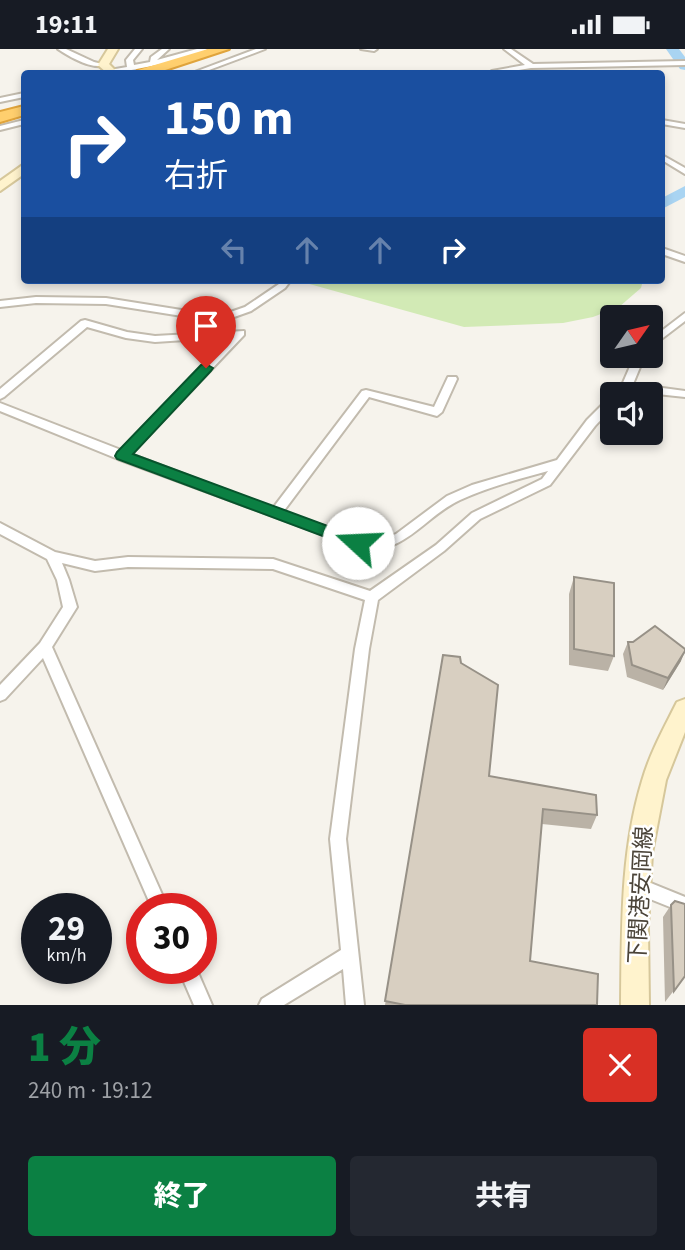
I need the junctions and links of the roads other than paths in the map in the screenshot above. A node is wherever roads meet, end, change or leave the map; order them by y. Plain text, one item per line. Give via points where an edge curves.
1 (61, 49) edge
2 (113, 49) edge
3 (139, 49) edge
4 (166, 49) edge
5 (205, 49) edge
6 (222, 49) edge
7 (240, 49) edge
8 (262, 49) edge
9 (364, 49) edge
10 (374, 49) edge
11 (507, 49) edge
12 (685, 63) edge
13 (628, 65) junction
14 (531, 67) junction
15 (158, 68) edge
16 (107, 70) edge
17 (109, 70) edge
18 (136, 70) edge
19 (141, 70) edge
20 (203, 70) edge
21 (512, 70) edge
22 (575, 70) edge
23 (631, 70) edge
24 (21, 96) edge
25 (0, 100) edge
26 (21, 105) edge
27 (0, 109) edge
28 (21, 111) edge
29 (0, 116) edge
30 (665, 121) edge
31 (21, 123) edge
32 (685, 126) edge
33 (0, 128) edge
34 (665, 159) edge
35 (21, 170) edge
36 (684, 171) edge
37 (0, 187) edge
38 (665, 252) edge
39 (685, 260) edge
40 (283, 284) edge
41 (91, 300) junction
42 (0, 304) edge
43 (685, 316) edge
44 (75, 331) junction
45 (663, 334) edge
46 (452, 379) dead end
47 (663, 393) edge
48 (685, 394) edge
49 (0, 395) edge
50 (0, 407) edge
51 (600, 414) edge
52 (122, 456) junction
53 (561, 463) junction
54 (275, 514) junction
55 (0, 528) edge
56 (52, 556) junction
57 (372, 597) junction
58 (45, 647) junction
59 (0, 695) edge
60 (685, 709) edge
61 (636, 885) junction
62 (153, 893) edge
63 (685, 905) edge
64 (349, 955) junction
65 (194, 984) edge
66 (203, 1005) edge
67 (268, 1005) edge
68 (355, 1005) edge
69 (635, 1005) edge

1 - 16 street
2 - 17 main road
3 - 18 street via 129,60
4 - 15 street via 153,58
5 - 15 street
6 - 19 highway
7 - 15 highway
8 - 20 street
9 - 10 street
11 - 14 street
12 - 13 street
13 - 22 street
13 - 23 street
14 - 21 street
14 - 22 street
24 - 25 street
26 - 27 highway
28 - 29 highway
30 - 32 street
31 - 33 street
34 - 36 street
35 - 37 main road
38 - 39 street
40 - 41 street via 248,309 220,319
41 - 42 street
41 - 44 street
43 - 45 street
44 - 49 street
44 - 52 street via 85,323 155,339 240,333
46 - 54 street via 437,412 366,393
47 - 48 street
50 - 52 street
51 - 53 street
52 - 54 street
53 - 54 street via 451,499 384,544 358,543
53 - 57 street via 545,482 476,516
55 - 56 street
56 - 57 street via 94,566 128,562 273,564
56 - 58 street via 70,607
57 - 64 street via 338,839
58 - 59 street
58 - 62 street
60 - 61 main road, 下関港安岡線 via 656,772 643,821
61 - 63 street
61 - 69 main road, 下関港安岡線
64 - 67 street
64 - 68 street
65 - 66 street

